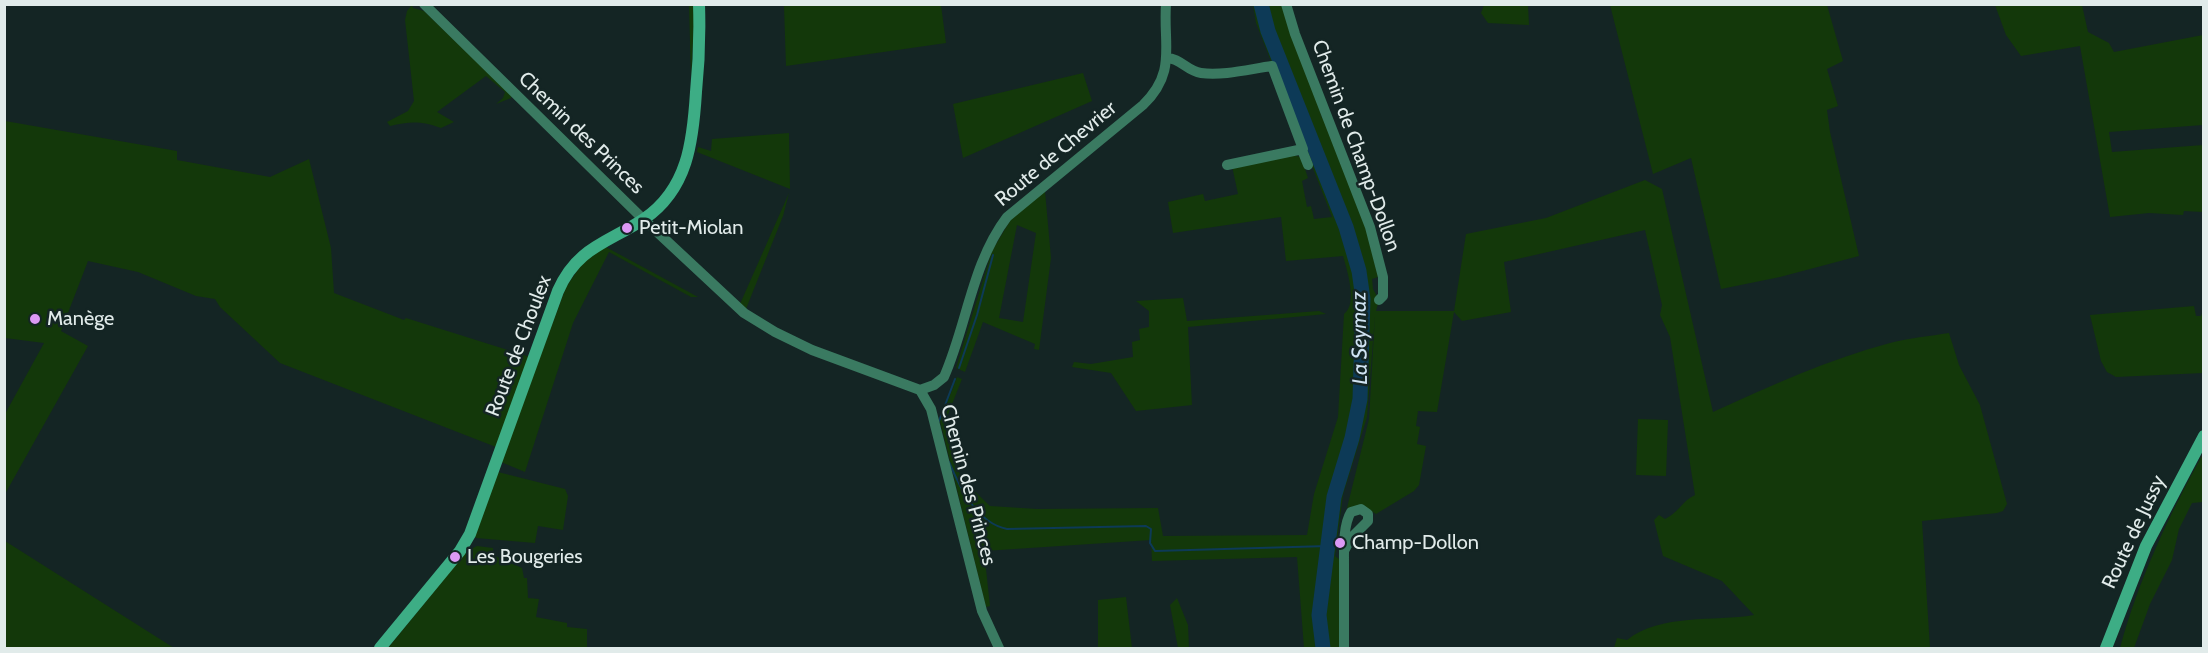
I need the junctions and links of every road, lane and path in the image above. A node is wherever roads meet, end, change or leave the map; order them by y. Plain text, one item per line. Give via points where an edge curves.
1 (424, 4) edge
2 (699, 4) edge
3 (1166, 4) edge
4 (1286, 4) edge
5 (1167, 58) junction
6 (1302, 150) junction
7 (1227, 165) dead end
8 (1308, 165) dead end
9 (643, 219) junction
10 (1379, 300) dead end
11 (920, 390) junction
12 (2204, 436) edge
13 (1345, 549) junction
14 (380, 648) edge
15 (999, 648) edge
16 (1344, 648) edge
17 (2106, 648) edge

1 - 9 street, Chemin des Princes
2 - 9 street, Route de Choulex via 700,51 691,150 676,185
3 - 5 street, Route de Chevrier
4 - 10 street, Chemin de Champ-Dollon via 1370,227 1383,277 1383,296
5 - 6 street via 1175,58 1201,73 1272,66
5 - 11 street, Route de Chevrier via 1165,72 1153,95 1020,204 1000,226 984,260 944,377
6 - 7 street
6 - 8 street
9 - 11 street, Chemin des Princes via 751,318 812,350
9 - 14 street, Route de Choulex via 592,247 565,276 470,534
11 - 15 street, Chemin des Princes via 931,409 982,611
12 - 17 street, Route de Jussy via 2146,546
13 - 13 street via 1366,525 1368,514 1361,509 1351,512 1347,519
13 - 16 street

